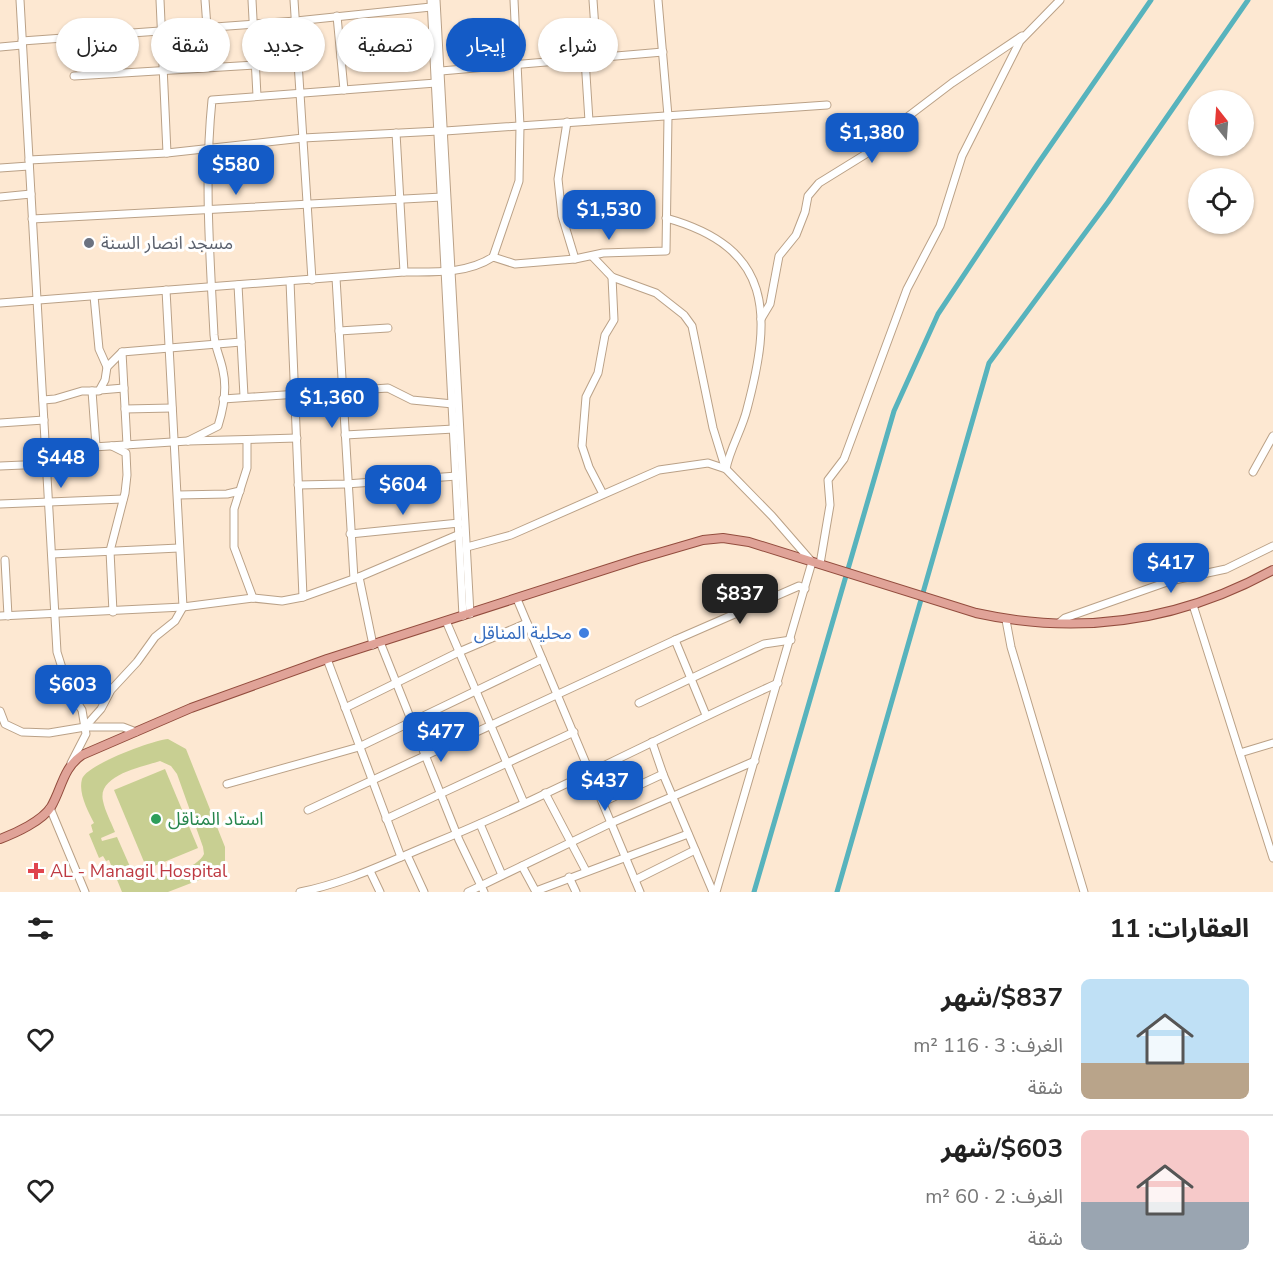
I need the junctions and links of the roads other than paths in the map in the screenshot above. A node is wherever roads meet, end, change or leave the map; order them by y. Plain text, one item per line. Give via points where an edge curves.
1 (20, 0) edge
2 (160, 0) edge
3 (205, 0) edge
4 (252, 0) edge
5 (294, 0) edge
6 (514, 0) edge
7 (593, 0) edge
8 (658, 0) edge
9 (1060, 0) edge
10 (433, 2) edge
11 (337, 16) joint
12 (161, 18) edge
13 (206, 18) edge
14 (254, 18) edge
15 (296, 18) edge
16 (321, 18) edge
17 (433, 18) edge
18 (515, 18) edge
19 (594, 18) edge
20 (151, 31) edge
21 (1025, 34) junction
22 (22, 43) junction
23 (0, 47) edge
24 (434, 49) edge
25 (663, 52) junction
26 (618, 56) edge
27 (441, 71) junction
28 (446, 71) edge
29 (151, 72) edge
30 (163, 72) edge
31 (255, 72) edge
32 (299, 72) edge
33 (342, 72) edge
34 (517, 72) edge
35 (586, 72) edge
36 (74, 76) dead end
37 (436, 83) junction
38 (344, 90) junction
39 (300, 93) junction
40 (257, 96) junction
41 (827, 105) dead end
42 (668, 116) junction
43 (589, 121) junction
44 (567, 122) junction
45 (520, 126) junction
46 (442, 131) junction
47 (396, 133) junction
48 (303, 138) junction
49 (207, 149) junction
50 (167, 153) junction
51 (29, 163) junction
52 (0, 168) edge
53 (31, 194) junction
54 (0, 197) edge
55 (442, 197) junction
56 (400, 200) junction
57 (307, 205) junction
58 (209, 210) junction
59 (666, 218) junction
60 (32, 219) junction
61 (493, 256) junction
62 (592, 256) junction
63 (575, 259) junction
64 (449, 271) junction
65 (404, 273) junction
66 (612, 277) junction
67 (336, 278) junction
68 (312, 280) junction
69 (290, 281) junction
70 (238, 285) junction
71 (212, 287) junction
72 (166, 290) junction
73 (94, 296) junction
74 (37, 301) junction
75 (0, 303) edge
76 (761, 319) junction
77 (388, 328) dead end
78 (339, 330) junction
79 (241, 342) junction
80 (215, 344) junction
81 (169, 346) junction
82 (122, 352) junction
83 (107, 367) junction
84 (124, 388) junction
85 (100, 390) junction
86 (92, 392) junction
87 (343, 392) junction
88 (294, 394) junction
89 (244, 396) junction
90 (223, 399) junction
91 (43, 400) junction
92 (453, 404) junction
93 (172, 408) junction
94 (125, 410) junction
95 (44, 420) junction
96 (0, 423) edge
97 (454, 429) junction
98 (345, 435) junction
99 (1273, 436) edge
100 (297, 438) junction
101 (247, 440) junction
102 (188, 441) junction
103 (174, 443) junction
104 (127, 444) junction
105 (110, 445) junction
106 (96, 446) junction
107 (46, 450) junction
108 (46, 464) junction
109 (0, 466) edge
110 (726, 469) junction
111 (1253, 472) dead end
112 (457, 476) junction
113 (346, 484) junction
114 (298, 485) junction
115 (240, 491) junction
116 (603, 494) junction
117 (178, 495) junction
118 (123, 499) junction
119 (48, 502) junction
120 (0, 504) edge
121 (459, 523) junction
122 (350, 534) junction
123 (459, 534) junction
124 (1273, 546) edge
125 (466, 547) junction
126 (179, 548) junction
127 (110, 551) junction
128 (51, 554) junction
129 (816, 563) junction
130 (2, 564) edge
131 (1273, 570) edge
132 (356, 578) junction
133 (805, 589) junction
134 (253, 597) junction
135 (303, 597) junction
136 (517, 599) junction
137 (1193, 605) junction
138 (183, 607) junction
139 (113, 612) junction
140 (55, 614) junction
141 (467, 615) junction
142 (4, 616) edge
143 (1006, 620) junction
144 (446, 621) junction
145 (527, 623) junction
146 (1057, 624) junction
147 (675, 640) junction
148 (790, 640) junction
149 (376, 644) junction
150 (459, 652) junction
151 (327, 659) junction
152 (542, 659) junction
153 (690, 678) junction
154 (396, 683) junction
155 (778, 683) junction
156 (475, 691) junction
157 (558, 696) junction
158 (639, 703) dead end
159 (345, 708) junction
160 (0, 711) edge
161 (706, 715) junction
162 (411, 722) junction
163 (489, 726) junction
164 (85, 727) junction
165 (136, 732) junction
166 (574, 732) junction
167 (652, 742) junction
168 (1273, 743) edge
169 (359, 747) junction
170 (1240, 753) junction
171 (425, 756) junction
172 (755, 761) junction
173 (507, 763) junction
174 (591, 771) junction
175 (663, 774) junction
176 (64, 776) junction
177 (372, 780) junction
178 (227, 784) dead end
179 (440, 792) junction
180 (545, 793) junction
181 (673, 797) junction
182 (603, 802) junction
183 (524, 803) junction
184 (50, 808) junction
185 (308, 810) dead end
186 (386, 819) junction
187 (611, 823) junction
188 (480, 824) junction
189 (1273, 828) edge
190 (1264, 830) junction
191 (457, 834) junction
192 (688, 834) junction
193 (0, 839) edge
194 (570, 843) junction
195 (695, 850) junction
196 (404, 856) junction
197 (626, 858) junction
198 (1273, 858) edge
199 (522, 866) junction
200 (370, 871) junction
201 (585, 871) junction
202 (502, 876) junction
203 (569, 877) junction
204 (635, 880) junction
205 (482, 889) edge
206 (85, 892) edge
207 (300, 892) edge
208 (380, 892) edge
209 (424, 892) edge
210 (468, 892) edge
211 (536, 892) edge
212 (576, 892) edge
213 (639, 892) edge
214 (715, 892) edge
215 (1084, 892) edge

1 - 22 street
2 - 12 street
3 - 13 street
4 - 14 street
5 - 15 street
6 - 18 street
7 - 19 street
8 - 25 street
9 - 21 street
10 - 11 street
10 - 17 street
10 - 27 street
11 - 16 street
20 - 22 street
21 - 76 street via 952,82 874,149 819,183 808,196 796,235 779,256 770,303
21 - 129 street via 962,156 940,226 907,289 846,455 828,480 830,505
22 - 23 street
22 - 51 street
24 - 37 street
25 - 26 street
25 - 42 street
27 - 28 street
27 - 46 street
29 - 36 street
30 - 50 street
31 - 40 street
32 - 39 street
33 - 38 street
34 - 45 street
35 - 43 street
37 - 38 street
37 - 46 street
38 - 39 street
39 - 40 street
39 - 48 street
40 - 49 street via 212,100
41 - 42 street
42 - 43 street
42 - 59 street
43 - 44 street
44 - 45 street
44 - 63 street via 558,179 562,216
45 - 46 street
45 - 61 street via 519,181
46 - 47 street
46 - 55 street
46 - 64 street
47 - 48 street
47 - 56 street
48 - 49 street
48 - 57 street
49 - 50 street
49 - 58 street
50 - 51 street
51 - 52 street
51 - 53 street
53 - 54 street
53 - 60 street
55 - 56 street
55 - 64 street
56 - 57 street
56 - 65 street
57 - 58 street
57 - 68 street
58 - 60 street
58 - 71 street
59 - 62 street via 666,251
59 - 76 street via 691,225 737,254 754,276
60 - 74 street
61 - 63 street via 515,264
61 - 64 street via 480,266
62 - 63 street
62 - 66 street
64 - 65 street
64 - 92 street
64 - 125 street
65 - 67 street
66 - 110 street via 656,293 692,326 713,428
66 - 116 street via 614,320 605,335 598,373 586,397 582,446
67 - 68 street
67 - 78 street
68 - 69 street
69 - 70 street
69 - 88 street
70 - 71 street
70 - 79 street
71 - 72 street
71 - 80 street
72 - 73 street
72 - 81 street
73 - 74 street
73 - 83 street via 99,349
74 - 75 street
74 - 91 street
76 - 110 street via 757,365 747,410
77 - 78 street
78 - 87 street
79 - 80 street
79 - 89 street
80 - 81 street
80 - 90 street via 224,372
81 - 82 street
81 - 93 street
82 - 83 street
82 - 84 street
83 - 85 street
84 - 85 street
84 - 94 street
85 - 86 street
86 - 91 street
86 - 106 street
87 - 88 street
87 - 92 street via 390,388 411,400
87 - 98 street
88 - 89 street
88 - 100 street
89 - 90 street
90 - 102 street via 218,426
91 - 95 street
92 - 97 street
93 - 94 street
93 - 103 street
94 - 104 street
95 - 96 street
95 - 107 street
97 - 98 street
97 - 112 street
98 - 113 street
99 - 111 street
100 - 101 street
100 - 114 street
101 - 102 street
101 - 115 street via 247,468
102 - 103 street
103 - 104 street
103 - 117 street
104 - 105 street
105 - 106 street
105 - 118 street via 126,453
106 - 107 street
107 - 108 street
108 - 109 street
108 - 119 street
110 - 116 street via 708,464 659,470
110 - 129 street
112 - 113 street
112 - 121 street
113 - 114 street
113 - 122 street
114 - 135 street
115 - 117 street
115 - 134 street via 234,509 234,547
116 - 125 street via 511,535
117 - 126 street
118 - 119 street
118 - 127 street
119 - 120 street
119 - 128 street
121 - 122 street
121 - 123 street
122 - 132 street
123 - 132 street
123 - 141 street
124 - 146 street via 1226,569 1170,581
125 - 141 street
126 - 127 street
126 - 138 street
127 - 128 street
127 - 139 street
128 - 140 street
129 - 133 street
129 - 136 main road via 749,542 703,540
129 - 143 main road
130 - 142 street
131 - 137 main road
132 - 135 street
132 - 149 street
133 - 147 street via 799,586
133 - 148 street
134 - 135 street via 282,601
134 - 138 street
136 - 141 main road
136 - 145 street
137 - 146 main road via 1139,619
137 - 170 street
138 - 139 street
138 - 164 street via 175,621 155,637 111,690
139 - 140 street
140 - 142 street
140 - 164 street via 57,652 69,690 82,710
141 - 144 main road
143 - 146 main road
143 - 215 street
144 - 149 main road
144 - 150 street
145 - 150 street
145 - 152 street
147 - 153 street
147 - 157 street
148 - 153 street via 764,644
148 - 155 street
149 - 151 main road
149 - 154 street
150 - 154 street
150 - 156 street
151 - 159 street
151 - 165 main road
152 - 156 street
152 - 157 street
153 - 158 street
153 - 161 street
154 - 159 street
154 - 162 street
155 - 161 street
155 - 172 street
156 - 162 street
156 - 163 street
157 - 163 street
157 - 166 street
159 - 169 street
160 - 164 street via 5,724 22,732 49,733
161 - 167 street
162 - 169 street
162 - 171 street
163 - 171 street
163 - 173 street
164 - 165 street via 123,727
164 - 176 street via 86,734
165 - 176 main road via 82,755
166 - 173 street
166 - 174 street
167 - 174 street
167 - 175 street
168 - 170 street
169 - 177 street
169 - 178 street
170 - 190 street
171 - 177 street
171 - 179 street
172 - 181 street
172 - 214 street
173 - 179 street
173 - 183 street
174 - 180 street
174 - 182 street
175 - 181 street
175 - 182 street
176 - 184 main road
177 - 185 street
177 - 186 street
179 - 186 street
179 - 191 street
180 - 183 street
180 - 194 street
181 - 187 street
181 - 192 street
182 - 187 street
183 - 188 street
184 - 193 main road
184 - 206 street
186 - 196 street
187 - 194 street
187 - 197 street
188 - 191 street
188 - 202 street
189 - 190 street
190 - 198 street
191 - 196 street
191 - 205 street
192 - 195 street
192 - 197 street
194 - 199 street
194 - 201 street
195 - 204 street
195 - 214 street
196 - 200 street
196 - 209 street
197 - 201 street
197 - 204 street
199 - 202 street
199 - 211 street
200 - 207 street via 331,886
200 - 208 street
201 - 203 street
202 - 205 street
203 - 211 street
203 - 212 street
204 - 213 street
205 - 210 street

